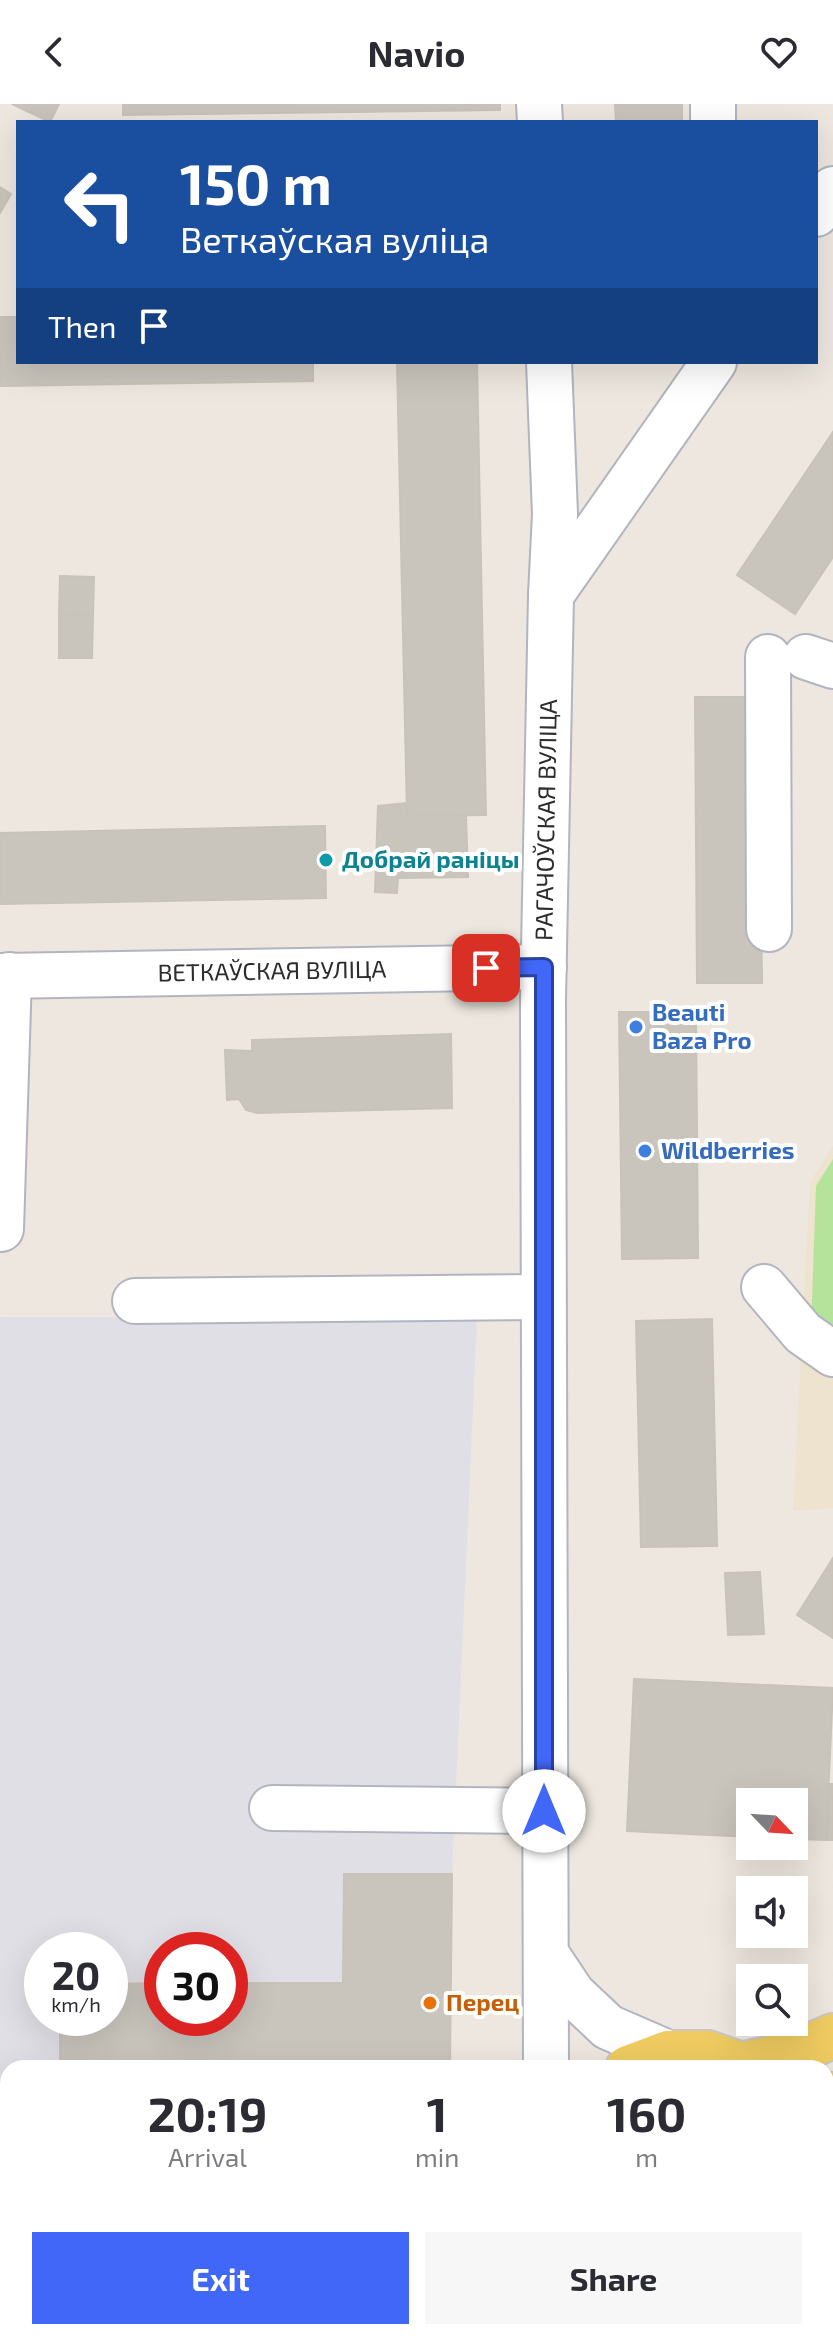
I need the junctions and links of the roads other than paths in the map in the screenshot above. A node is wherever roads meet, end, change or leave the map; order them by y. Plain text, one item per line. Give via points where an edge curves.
1 (833, 189) edge
2 (818, 211) edge
3 (549, 364) edge
4 (713, 364) edge
5 (551, 595) junction
6 (802, 660) edge
7 (769, 929) dead end
8 (544, 967) junction
9 (5, 976) edge
10 (1, 1229) edge
11 (764, 1287) dead end
12 (543, 1297) junction
13 (135, 1301) dead end
14 (833, 1354) edge
15 (272, 1808) dead end
16 (544, 1811) junction
17 (547, 1955) junction
18 (833, 2036) edge
19 (668, 2053) junction
20 (546, 2060) edge
21 (649, 2060) edge
22 (729, 2060) edge
23 (772, 2060) edge

1 - 2 street
3 - 5 street, РАГАЧОЎСКАЯ ВУЛІЦА via 555,514
4 - 5 street
5 - 8 street, РАГАЧОЎСКАЯ ВУЛІЦА
6 - 7 street
8 - 9 street, ВЕТКАЎСКАЯ ВУЛІЦА
8 - 12 street, РАГАЧОЎСКАЯ ВУЛІЦА
9 - 10 street
11 - 14 street via 803,1333
12 - 13 street
12 - 16 street, РАГАЧОЎСКАЯ ВУЛІЦА
15 - 16 street
16 - 17 street, РАГАЧОЎСКАЯ ВУЛІЦА
17 - 19 street via 573,1994 608,2027
17 - 20 street, РАГАЧОЎСКАЯ ВУЛІЦА
18 - 23 main road
19 - 21 main road
19 - 22 main road via 708,2053

